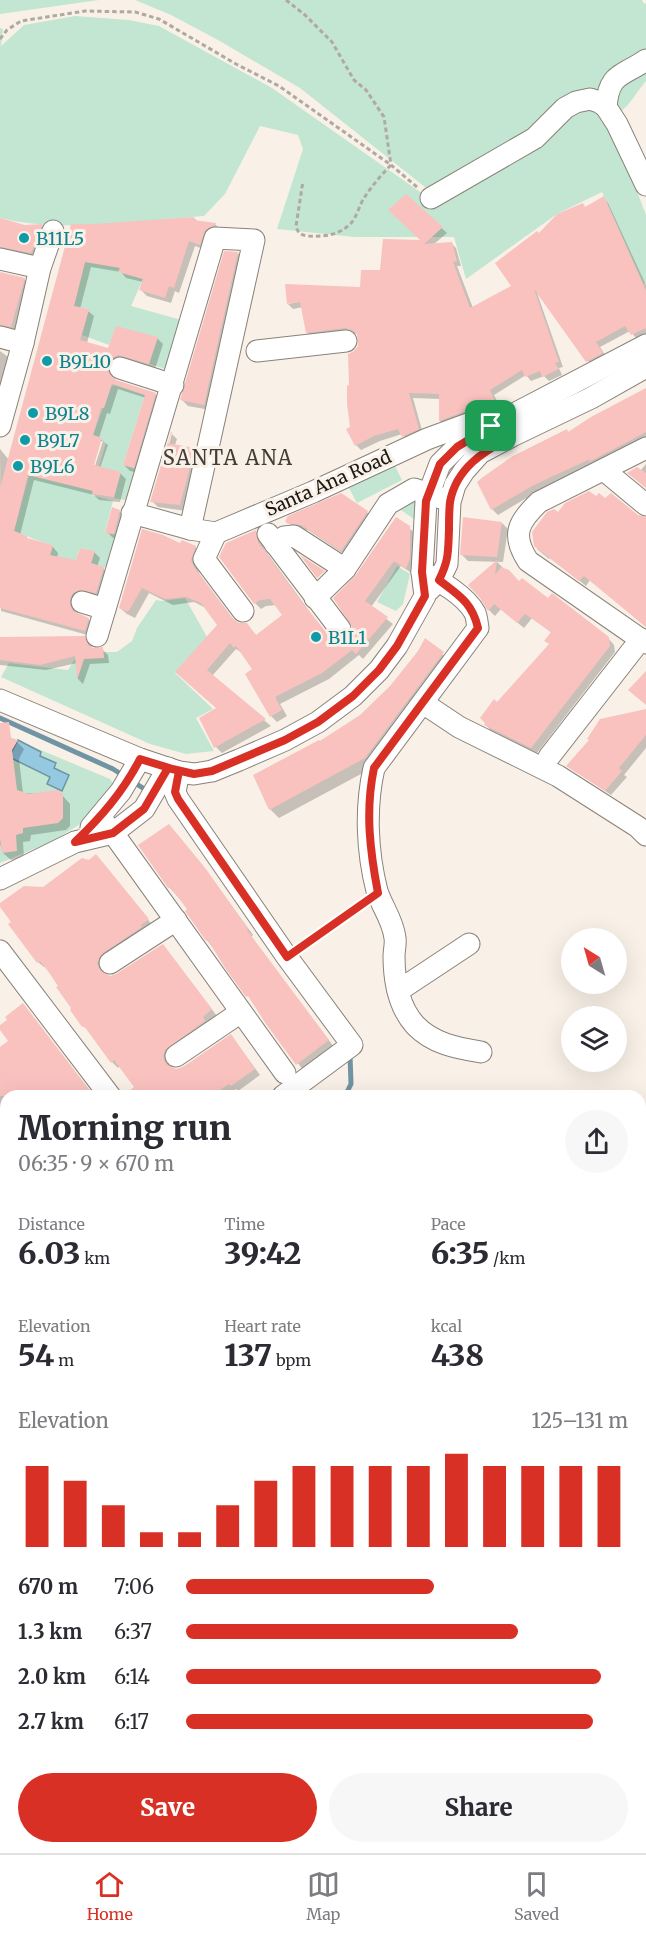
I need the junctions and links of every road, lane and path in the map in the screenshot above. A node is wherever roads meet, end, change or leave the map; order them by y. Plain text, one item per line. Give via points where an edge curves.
1 (286, 0) edge
2 (0, 39) edge
3 (646, 60) edge
4 (606, 107) junction
5 (391, 165) junction
6 (303, 181) dead end
7 (646, 185) edge
8 (431, 198) joint
9 (53, 231) dead end
10 (0, 259) edge
11 (40, 268) junction
12 (0, 337) edge
13 (346, 341) dead end
14 (23, 343) junction
15 (646, 345) edge
16 (257, 351) dead end
17 (646, 367) edge
18 (120, 368) dead end
19 (173, 385) junction
20 (0, 422) edge
21 (508, 427) junction
22 (646, 448) edge
23 (605, 471) junction
24 (428, 492) junction
25 (450, 502) junction
26 (646, 505) edge
27 (132, 513) junction
28 (190, 529) junction
29 (216, 532) junction
30 (345, 569) junction
31 (428, 585) junction
32 (315, 598) junction
33 (82, 602) dead end
34 (105, 609) junction
35 (243, 611) dead end
36 (340, 629) dead end
37 (97, 636) dead end
38 (643, 641) edge
39 (0, 700) edge
40 (423, 703) junction
41 (549, 758) dead end
42 (138, 762) junction
43 (170, 772) junction
44 (107, 825) junction
45 (643, 826) edge
46 (0, 879) edge
47 (378, 893) junction
48 (176, 920) junction
49 (469, 944) dead end
50 (0, 951) edge
51 (287, 957) junction
52 (110, 963) dead end
53 (398, 991) junction
54 (241, 1012) junction
55 (481, 1052) dead end
56 (176, 1056) dead end
57 (285, 1073) dead end
58 (105, 1090) edge
59 (291, 1090) edge

1 - 5 path via 332,42 354,80 366,90 384,117
2 - 5 path via 21,21 85,11 135,12 159,19 279,86
3 - 4 street via 614,78 607,92
4 - 7 street
4 - 8 street via 590,99 576,102 535,138
5 - 6 path via 366,194 353,221 337,233 320,236 297,232
5 - 8 path
9 - 11 street
10 - 11 street
11 - 14 street
12 - 14 street
13 - 16 street
14 - 20 street
15 - 21 street
17 - 21 street via 591,398
18 - 19 street
19 - 27 street
19 - 28 street via 215,238 254,240
21 - 24 street via 457,447 440,464
21 - 25 street via 469,465
21 - 29 street, Santa Ana Road via 492,415 481,417
22 - 23 street
23 - 26 street
23 - 38 street via 546,499 527,514 519,527 520,550 551,579
24 - 25 street
24 - 30 street via 414,489 388,504
24 - 31 street
25 - 31 street via 447,564
27 - 28 street, Santa Ana Road
27 - 34 street
28 - 29 street, Santa Ana Road
29 - 35 street via 204,559
30 - 32 street
30 - 32 street via 294,536 271,539
31 - 40 street via 459,596 474,613 478,628
31 - 43 street via 397,646 379,670 318,722 212,771
32 - 36 street
33 - 34 street
34 - 37 street
38 - 41 street
39 - 42 street
40 - 45 street via 459,728 558,776
40 - 47 street via 374,768 368,811
42 - 43 street
42 - 44 street
43 - 44 street via 147,805
43 - 51 street via 178,799
44 - 46 street
44 - 48 street
47 - 51 path
47 - 53 street via 395,938
48 - 52 street
48 - 54 street
49 - 53 street
50 - 58 street
51 - 59 street via 343,1051
53 - 55 street via 404,1009 431,1038 451,1047
54 - 56 street
54 - 57 street

